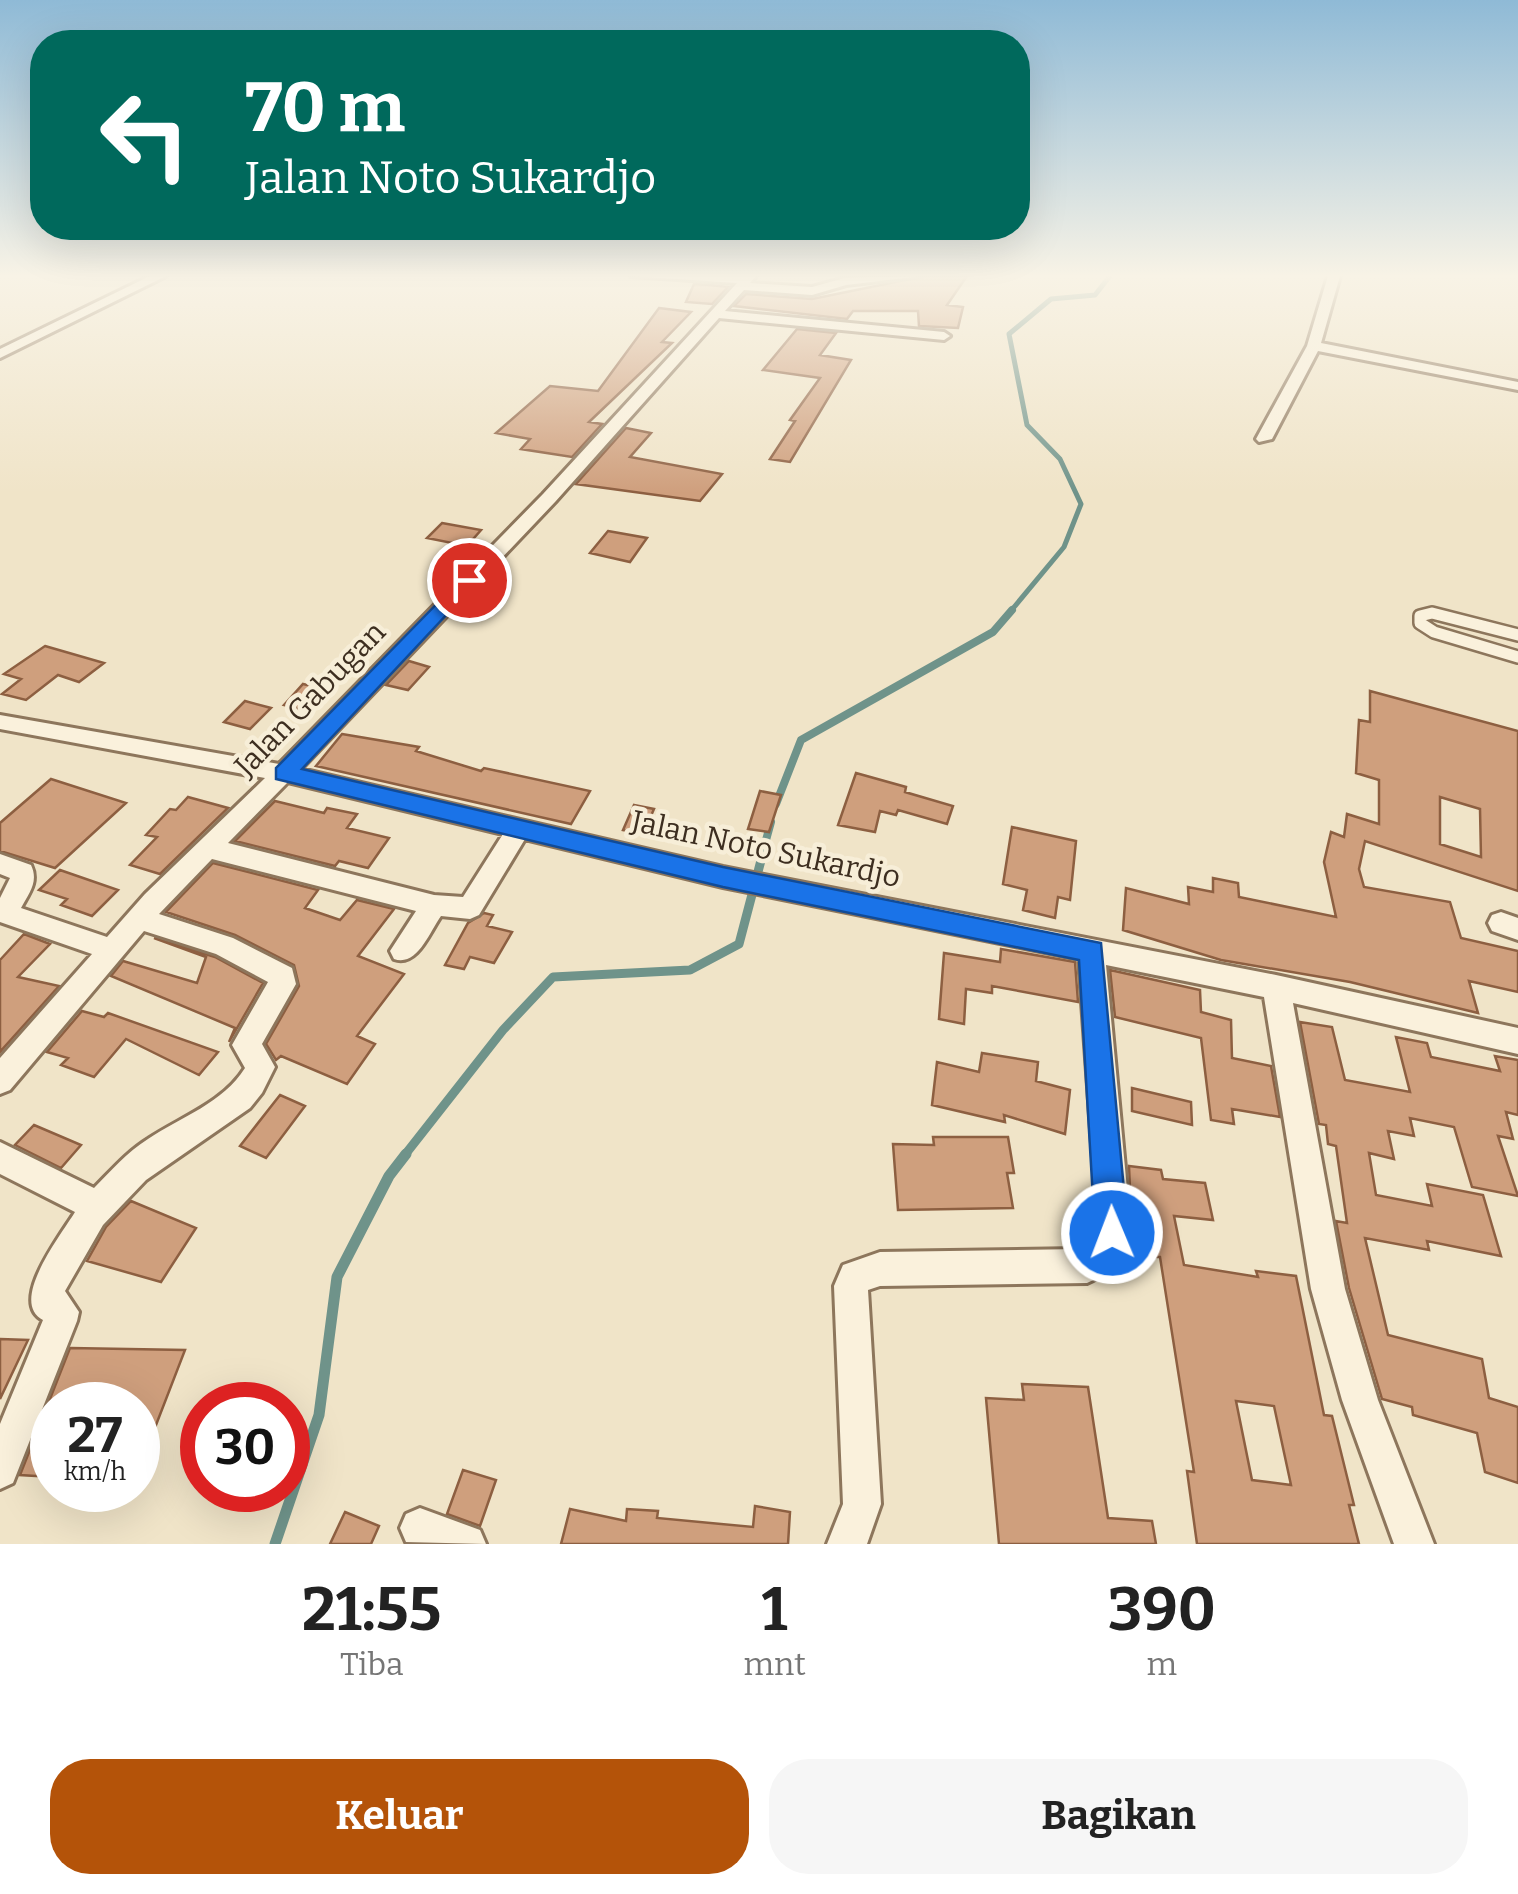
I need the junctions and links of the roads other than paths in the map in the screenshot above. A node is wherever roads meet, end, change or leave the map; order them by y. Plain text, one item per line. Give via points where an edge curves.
1 (682, 348) edge
2 (1313, 348) edge
3 (1324, 348) edge
4 (1518, 386) edge
5 (1264, 439) dead end
6 (1518, 635) edge
7 (1518, 657) edge
8 (1, 723) edge
9 (284, 774) junction
10 (519, 829) junction
11 (208, 848) junction
12 (0, 864) edge
13 (434, 906) junction
14 (139, 918) junction
15 (110, 949) junction
16 (1092, 951) junction
17 (403, 952) dead end
18 (1276, 987) junction
19 (1518, 1041) edge
20 (0, 1080) edge
21 (0, 1157) edge
22 (92, 1214) junction
23 (0, 1470) edge
24 (420, 1528) dead end
25 (466, 1544) edge
26 (847, 1544) edge
27 (1414, 1544) edge

1 - 9 street, Jalan Gabugan
2 - 5 street
3 - 4 street
6 - 7 lane via 1444,615 1420,616 1434,632
8 - 9 street, Jalan Noto Sukardjo
9 - 10 street, Jalan Noto Sukardjo
9 - 11 street, Jalan Gabugan
10 - 13 street via 470,908
10 - 16 street, Jalan Noto Sukardjo
11 - 13 street
11 - 14 street, Jalan Gabugan
12 - 15 street via 22,872 4,913
13 - 17 street
14 - 15 street, Jalan Gabugan
14 - 22 street via 224,946 282,976 282,984 246,1046 260,1067 257,1077 234,1104 142,1163
15 - 20 street, Jalan Gabugan
16 - 18 street, Jalan Noto Sukardjo
16 - 26 street via 1112,1200 1112,1233 1103,1256 1087,1266 880,1269 855,1276 862,1504
18 - 19 street, Jalan Noto Sukardjo
18 - 27 street via 1339,1330
21 - 22 street via 86,1201
22 - 23 street via 49,1287 47,1304 62,1312 60,1321
24 - 25 street

